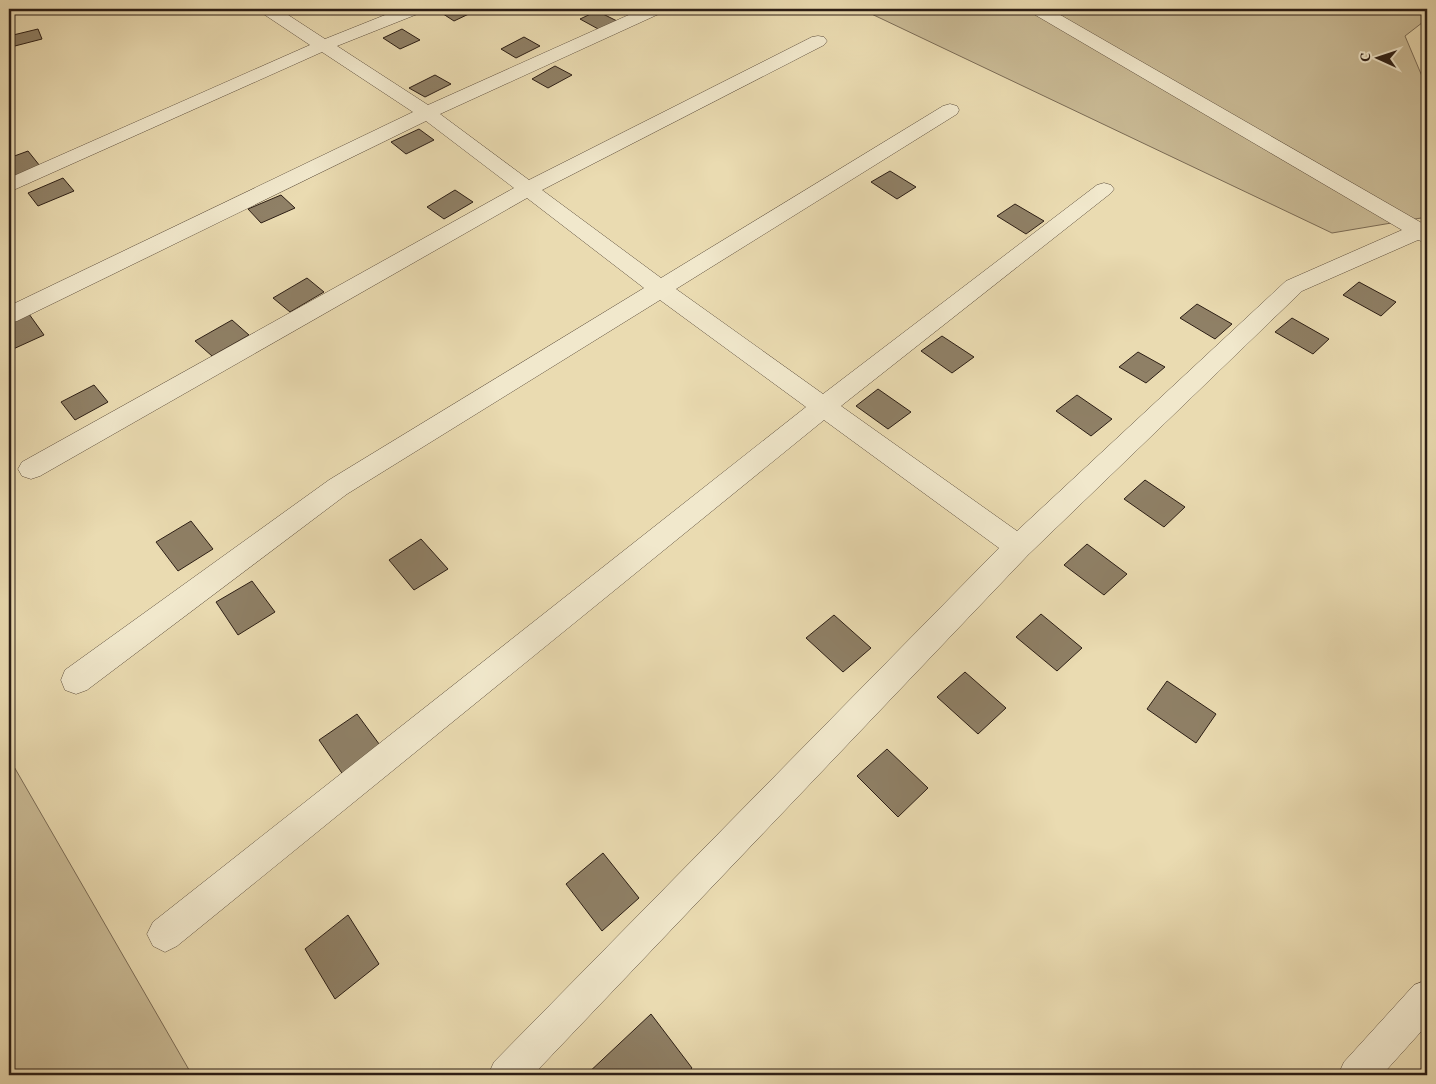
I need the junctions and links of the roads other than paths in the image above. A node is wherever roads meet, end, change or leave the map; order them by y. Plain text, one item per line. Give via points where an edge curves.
1 (268, 9) edge
2 (414, 9) edge
3 (654, 9) edge
4 (1038, 9) edge
5 (818, 41) dead end
6 (322, 46) junction
7 (950, 110) dead end
8 (427, 113) junction
9 (9, 186) edge
10 (528, 189) junction
11 (1104, 189) dead end
12 (1423, 234) edge
13 (659, 288) junction
14 (9, 315) edge
15 (824, 407) junction
16 (31, 469) dead end
17 (1018, 547) junction
18 (76, 680) dead end
19 (165, 934) dead end
20 (1427, 998) edge
21 (507, 1075) edge
22 (1357, 1075) edge

1 - 6 street
2 - 6 street
3 - 8 street
4 - 12 street
5 - 10 street
6 - 8 street
6 - 9 street
7 - 13 street
8 - 10 street
8 - 14 street
10 - 13 street
10 - 16 street
11 - 15 street
12 - 17 street via 1294,286
13 - 15 street
13 - 18 street via 338,487
15 - 17 street
15 - 19 street
17 - 21 street
20 - 22 street

